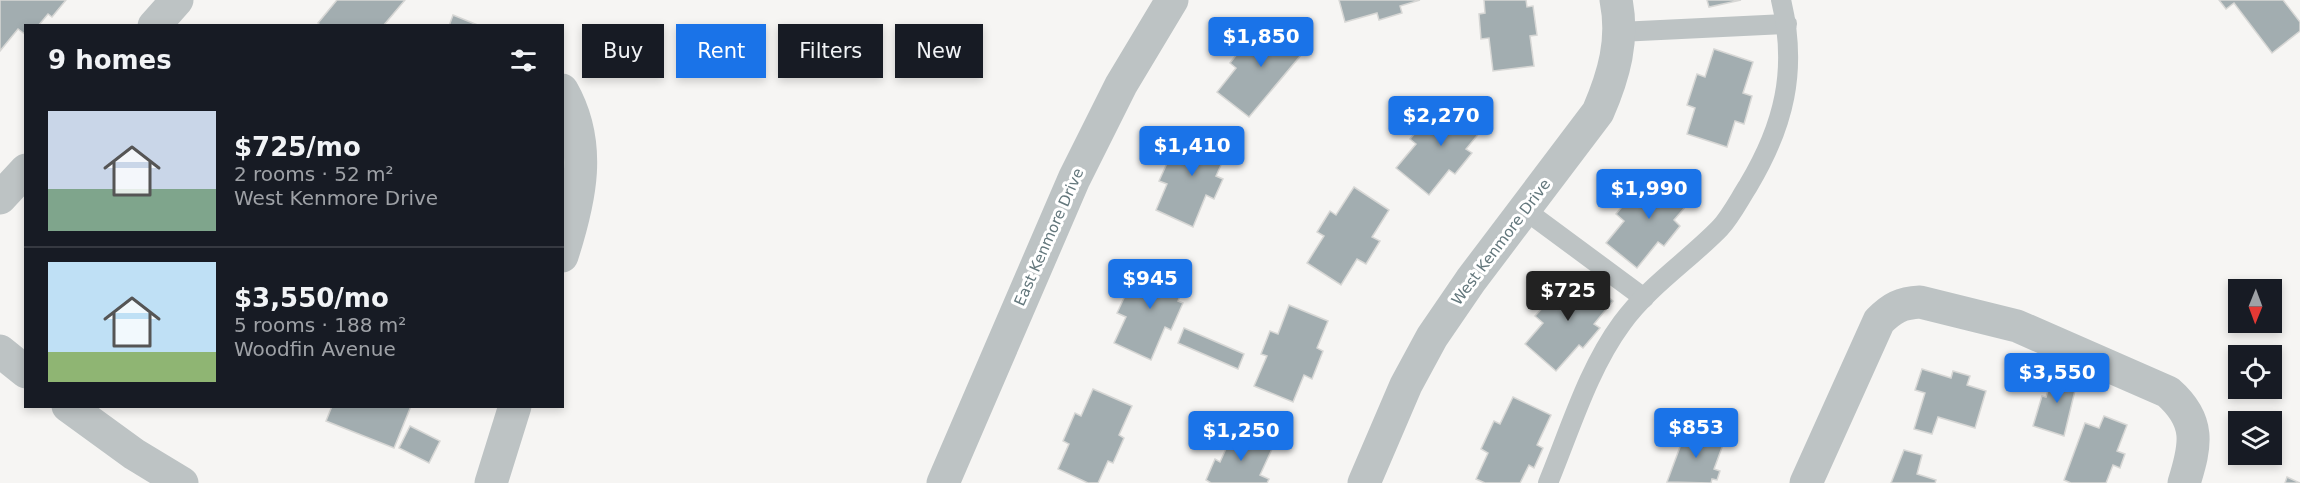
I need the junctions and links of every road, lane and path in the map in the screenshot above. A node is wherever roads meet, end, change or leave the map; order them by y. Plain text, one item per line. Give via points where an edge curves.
1 (177, 0) edge
2 (1172, 0) edge
3 (1616, 0) edge
4 (1781, 0) edge
5 (156, 24) edge
6 (1787, 24) junction
7 (1619, 32) junction
8 (564, 94) edge
9 (24, 172) edge
10 (0, 198) edge
11 (1525, 210) junction
12 (564, 250) edge
13 (1644, 298) junction
14 (0, 351) edge
15 (24, 370) edge
16 (71, 408) edge
17 (514, 408) edge
18 (182, 483) edge
19 (491, 483) edge
20 (943, 483) edge
21 (1364, 483) edge
22 (1548, 483) edge
23 (1806, 483) edge
24 (2184, 483) edge

1 - 5 street
2 - 20 street, East Kenmore Drive via 1121,85 1074,178
3 - 7 street, West Kenmore Drive
4 - 6 lane
6 - 7 lane
6 - 13 lane via 1789,62 1784,111 1763,161 1721,226
7 - 11 street, West Kenmore Drive via 1612,81 1598,112
8 - 12 street via 580,139 582,176
9 - 10 street
11 - 13 lane
11 - 21 street, West Kenmore Drive via 1432,337 1406,385
13 - 22 lane via 1603,352
14 - 15 street
16 - 18 street
17 - 19 street
23 - 24 street via 1879,321 1892,308 1920,302 2017,326 2168,392 2190,417 2194,442

